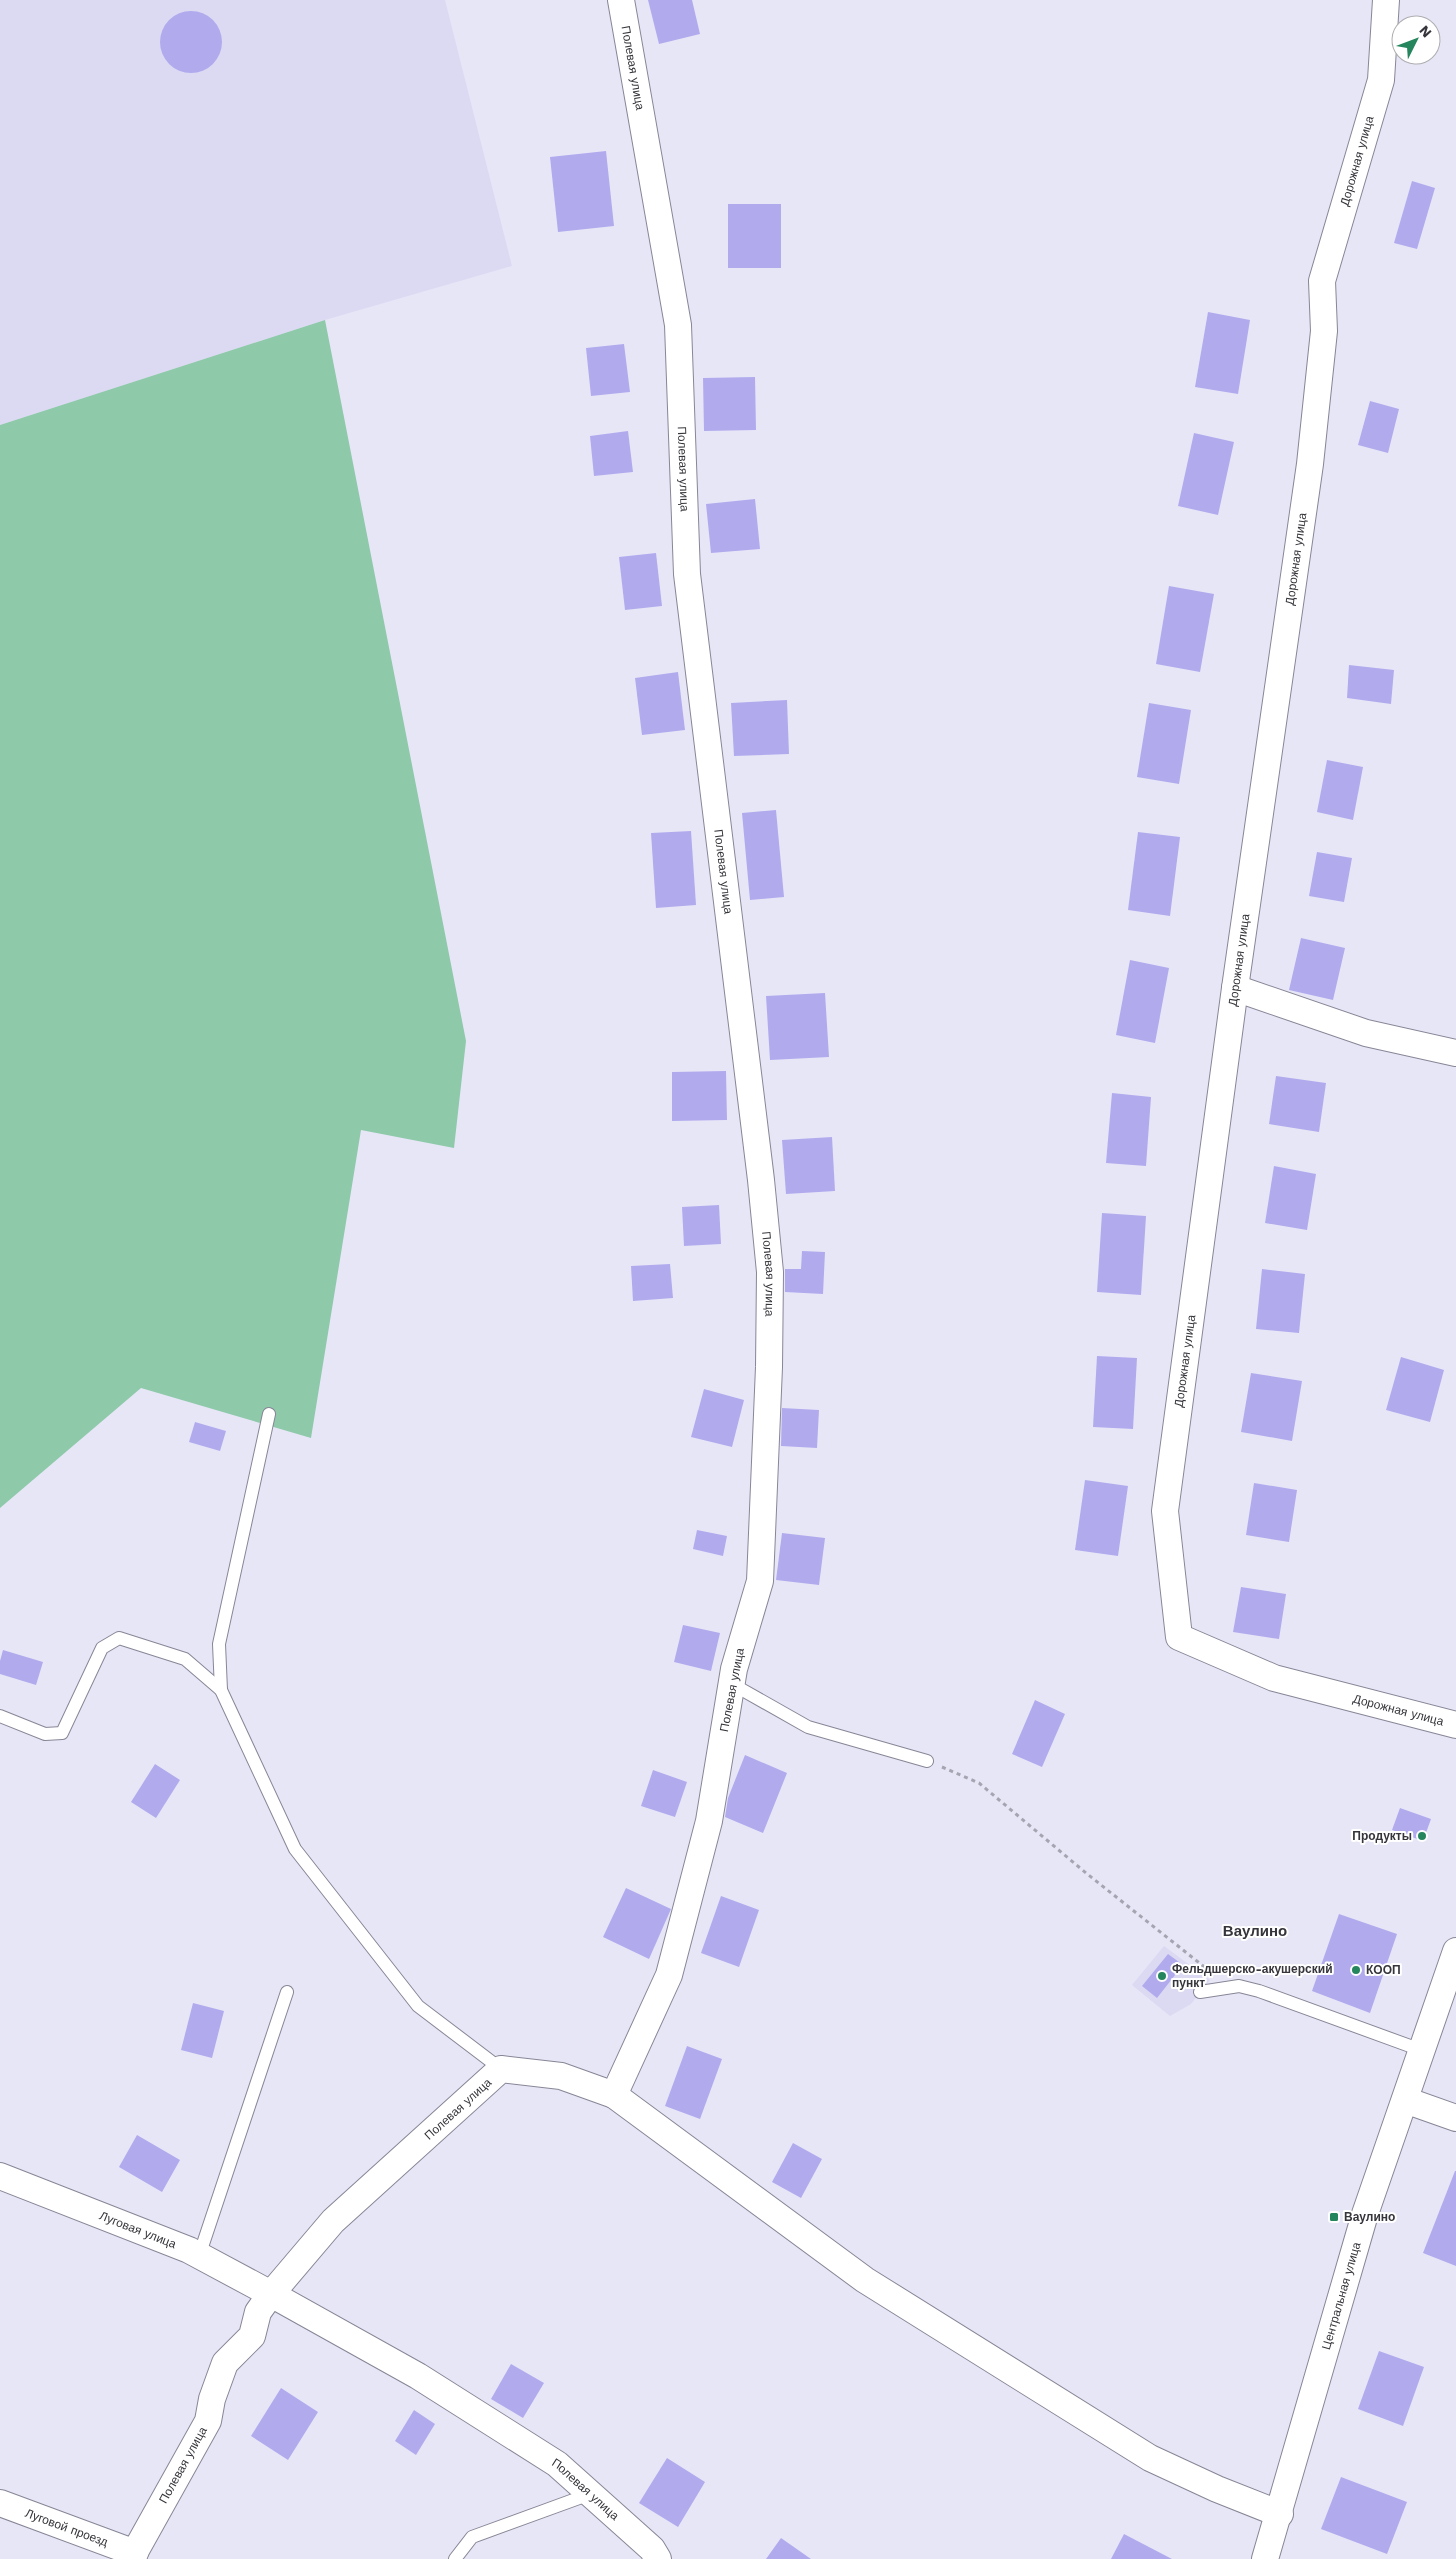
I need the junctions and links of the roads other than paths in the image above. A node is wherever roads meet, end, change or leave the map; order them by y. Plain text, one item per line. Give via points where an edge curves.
1 (621, 0) edge
2 (1386, 0) edge
3 (1235, 988) junction
4 (1456, 1053) edge
5 (269, 1414) dead end
6 (732, 1684) junction
7 (221, 1690) junction
8 (0, 1716) edge
9 (1456, 1725) edge
10 (927, 1761) road end
11 (1456, 1951) edge
12 (287, 1992) dead end
13 (1200, 1992) dead end
14 (1422, 2050) junction
15 (501, 2069) junction
16 (614, 2095) junction
17 (1405, 2100) junction
18 (1456, 2118) edge
19 (0, 2176) edge
20 (199, 2256) junction
21 (270, 2294) junction
22 (590, 2494) junction
23 (0, 2503) edge
24 (1280, 2514) junction
25 (133, 2556) edge
26 (455, 2559) edge
27 (658, 2559) edge
28 (1265, 2559) edge

1 - 6 street, Полевая улица via 678,325 687,574 770,1272 760,1581
2 - 3 street, Дорожная улица via 1381,80 1322,280 1324,331 1310,464
3 - 4 street via 1366,1033
3 - 9 street, Дорожная улица via 1165,1511 1179,1637 1274,1678
5 - 7 lane via 219,1644
6 - 10 lane via 808,1727
6 - 16 street, Полевая улица via 709,1821 669,1974
7 - 8 lane via 185,1659 119,1638 102,1648 62,1732 45,1734
7 - 15 lane via 295,1849 418,2006
11 - 14 street, Центральная улица
12 - 20 lane
13 - 14 lane via 1239,1986 1259,1991
14 - 17 street, Центральная улица
15 - 16 street, Полевая улица via 561,2076
15 - 21 street, Полевая улица via 333,2221
16 - 24 street via 865,2280 1150,2458
17 - 18 street
17 - 24 street, Центральная улица via 1365,2214
19 - 20 street, Луговая улица
20 - 21 street, Луговая улица
21 - 22 street, Полевая улица via 418,2376 557,2464
21 - 25 street, Полевая улица via 258,2312 252,2336 225,2363 212,2398 208,2421
22 - 26 lane via 472,2537
22 - 27 street, Полевая улица via 652,2549
23 - 25 street, Луговой проезд
24 - 28 street, Центральная улица

